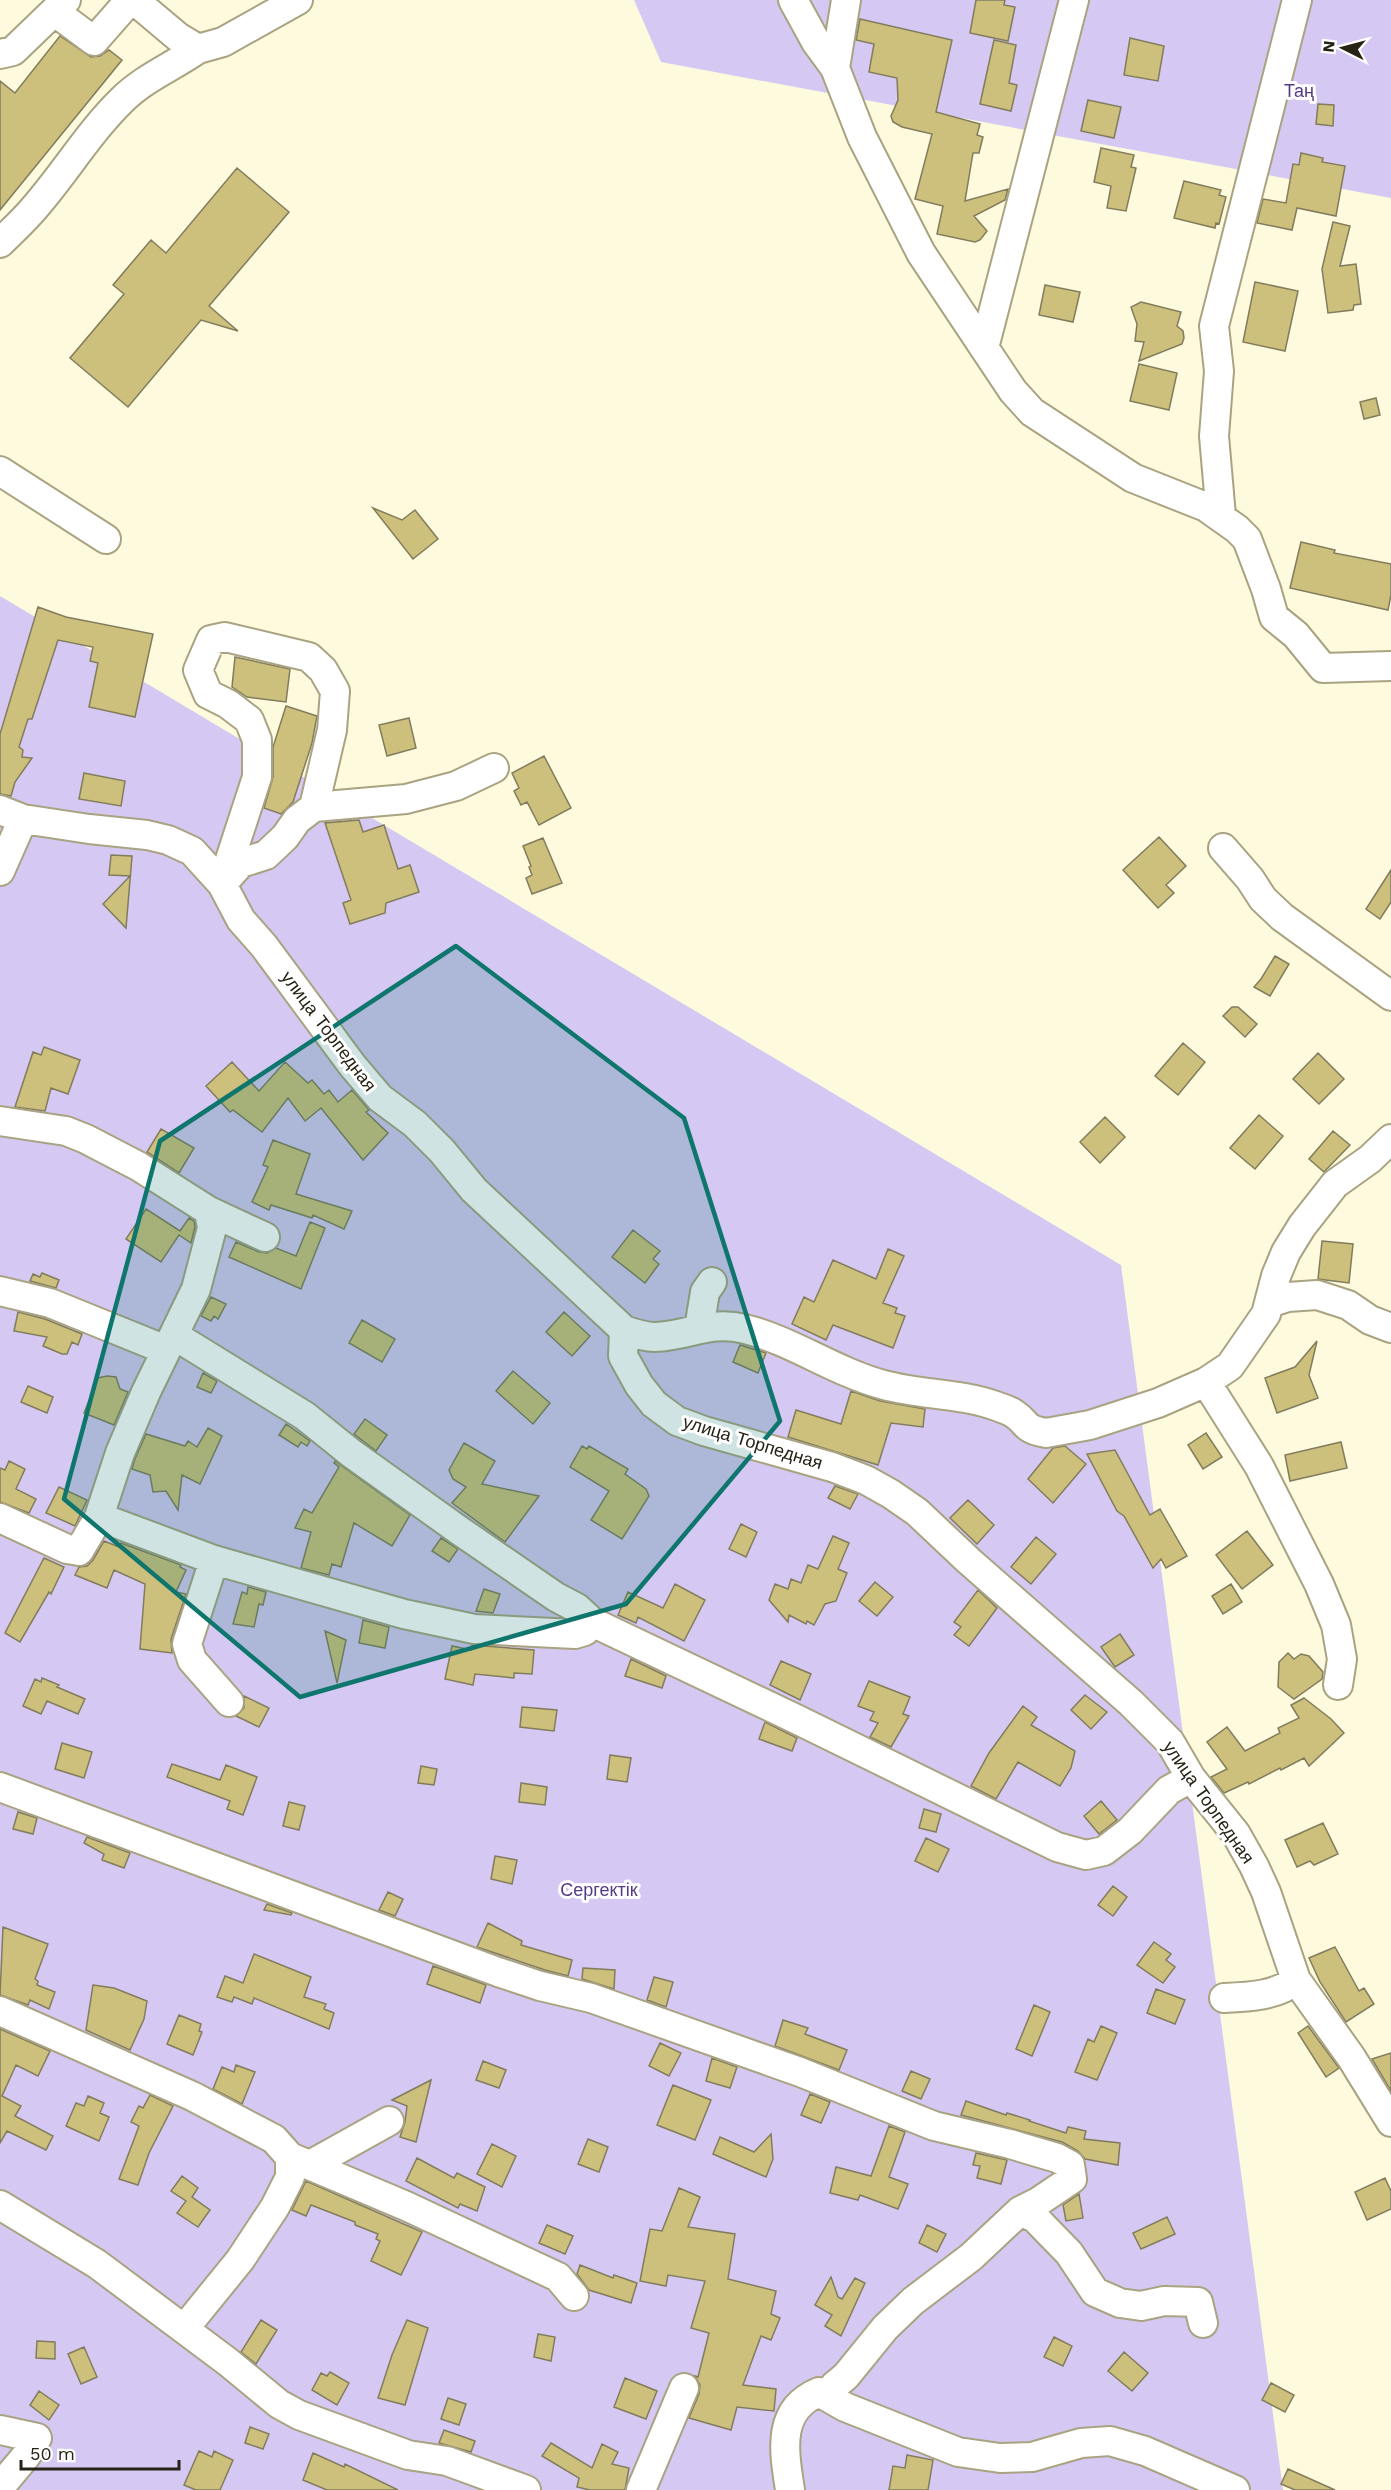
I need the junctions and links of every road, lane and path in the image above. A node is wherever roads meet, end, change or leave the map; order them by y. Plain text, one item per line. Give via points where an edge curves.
1 (132, 0) edge
2 (298, 0) edge
3 (793, 0) edge
4 (846, 0) edge
5 (1074, 0) edge
6 (1296, 0) edge
7 (61, 6) edge
8 (198, 49) junction
9 (0, 54) edge
10 (836, 68) junction
11 (0, 243) edge
12 (984, 348) junction
13 (0, 471) edge
14 (1221, 516) junction
15 (106, 539) dead end
16 (1391, 666) edge
17 (494, 768) dead end
18 (314, 807) junction
19 (12, 814) edge
20 (1223, 848) dead end
21 (0, 871) edge
22 (222, 884) junction
23 (1391, 996) edge
24 (0, 1121) edge
25 (1391, 1139) edge
26 (209, 1211) junction
27 (265, 1237) dead end
28 (706, 1286) dead end
29 (0, 1291) edge
30 (1269, 1303) junction
31 (1391, 1328) edge
32 (699, 1329) junction
33 (624, 1330) junction
34 (169, 1344) junction
35 (1206, 1382) junction
36 (99, 1517) junction
37 (0, 1518) edge
38 (214, 1560) junction
39 (592, 1622) junction
40 (1338, 1685) dead end
41 (229, 1702) dead end
42 (1191, 1778) junction
43 (0, 1787) edge
44 (1296, 1980) junction
45 (1224, 1998) dead end
46 (0, 2011) edge
47 (389, 2121) dead end
48 (1391, 2122) edge
49 (300, 2161) junction
50 (0, 2205) edge
51 (1020, 2211) junction
52 (574, 2296) dead end
53 (1203, 2323) dead end
54 (184, 2329) junction
55 (684, 2388) dead end
56 (831, 2398) junction
57 (0, 2430) edge
58 (0, 2487) edge
59 (526, 2490) edge
60 (641, 2490) edge
61 (790, 2490) edge
62 (1235, 2490) edge

1 - 7 street via 94,41
1 - 8 street via 178,38
2 - 8 street via 223,42
3 - 10 street via 816,42
4 - 10 street
5 - 12 street
6 - 14 street via 1214,326 1219,371 1214,436
7 - 9 street via 13,51
8 - 11 street via 152,76 122,100 30,213
10 - 12 street via 862,137 921,253
12 - 14 street via 1032,412 1132,478
13 - 15 street
14 - 16 street via 1248,539 1274,617 1296,634 1323,668
17 - 18 street via 456,786 406,799
18 - 22 street via 266,855 241,863
18 - 22 street via 332,730 335,691 323,670 309,657 225,638 212,640 198,670 208,694 249,720 257,740 257,777
19 - 21 street
19 - 22 street, улица Торпедная via 168,840 192,851
20 - 23 street via 1281,917
22 - 33 street, улица Торпедная via 241,920 380,1098 415,1124 474,1190
24 - 26 street via 76,1135 138,1166
25 - 30 street via 1335,1184 1302,1226 1286,1252
26 - 27 street
26 - 34 street via 212,1228 196,1289
28 - 32 street
29 - 34 street via 50,1303
30 - 31 street via 1317,1295 1348,1305
30 - 35 street via 1266,1314 1230,1366
32 - 33 street via 656,1337
32 - 35 street via 724,1324 746,1329 883,1385 970,1398 996,1406 1012,1412 1028,1428 1046,1433 1089,1425 1158,1403
33 - 42 street, улица Торпедная via 623,1356 654,1404 677,1421 704,1431 866,1480 917,1512 1131,1703 1170,1742
34 - 36 street via 120,1453
34 - 39 street via 185,1342 305,1416 351,1453
35 - 40 street via 1259,1466 1319,1584 1336,1625 1342,1659
36 - 37 street via 79,1551
36 - 38 street
38 - 39 street via 404,1614 474,1629 575,1634 585,1631
38 - 41 street via 188,1644 192,1660
39 - 42 street via 1022,1831 1086,1855 1104,1851 1130,1831 1169,1790
42 - 44 street, улица Торпедная via 1236,1834 1254,1866
43 - 51 street via 498,1972 591,1998 800,2072 934,2126 1057,2158 1070,2165 1072,2179
44 - 45 street via 1272,1993
44 - 48 street, улица Торпедная
46 - 49 street via 192,2096 274,2139
47 - 49 street
49 - 52 street via 558,2277
49 - 54 street via 240,2260
50 - 54 street via 97,2264
51 - 53 street via 1035,2218 1069,2253 1095,2292 1141,2307 1164,2301 1198,2302
51 - 56 street via 885,2328 834,2386
54 - 59 street via 279,2404 299,2415 408,2455 447,2461
55 - 60 street
56 - 61 street via 819,2392 804,2398 788,2417 786,2462
56 - 62 street via 958,2452 1000,2458 1032,2457 1081,2443 1110,2441 1145,2451
57 - 58 street via 37,2438

